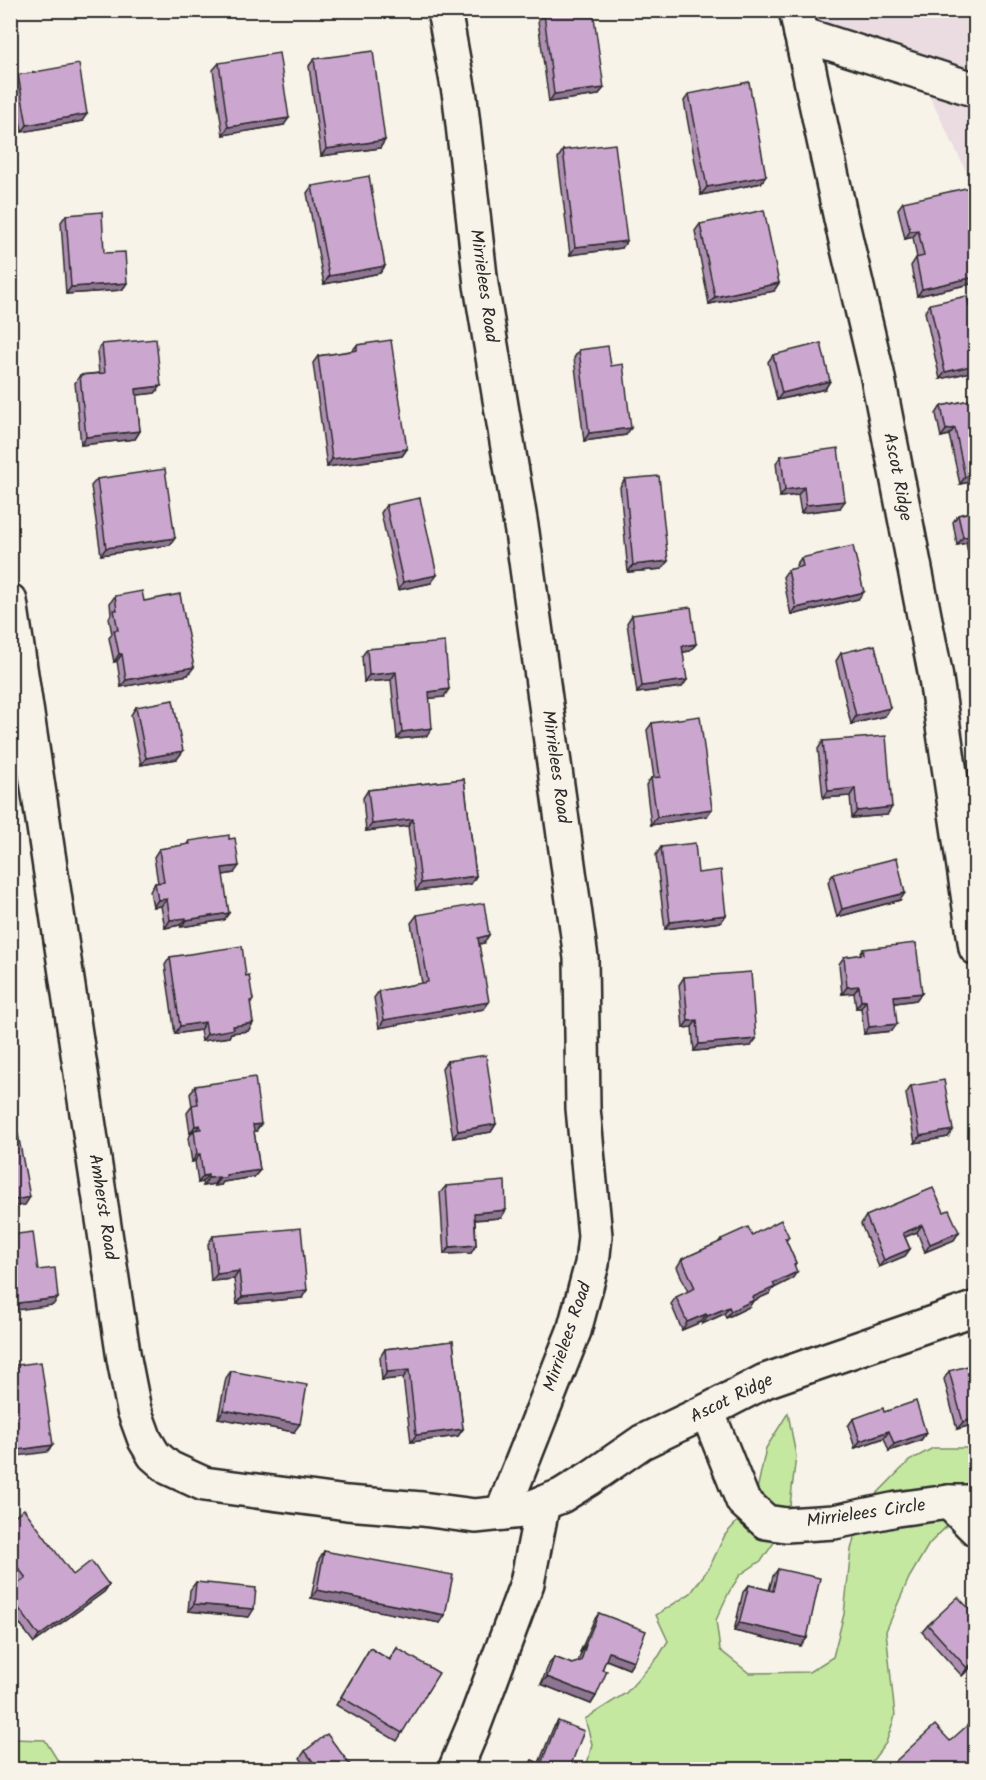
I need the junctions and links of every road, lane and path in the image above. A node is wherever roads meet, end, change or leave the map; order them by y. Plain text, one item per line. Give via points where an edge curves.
1 (444, 10) edge
2 (798, 22) edge
3 (975, 90) edge
4 (10, 601) edge
5 (975, 948) edge
6 (975, 1308) edge
7 (707, 1411) junction
8 (962, 1502) edge
9 (543, 1503) junction
10 (502, 1513) junction
11 (975, 1528) edge
12 (455, 1770) edge

1 - 10 street, Mirrielees Road via 460,98 481,285 522,532 581,958 582,1108 595,1236 592,1264 574,1330
2 - 3 street
2 - 5 street, Ascot Ridge via 877,373 935,672
4 - 10 street, Amherst Road via 124,1359 134,1410 145,1440 169,1468 204,1484 475,1516
6 - 7 street, Ascot Ridge via 765,1381
7 - 8 street, Mirrielees Circle via 743,1501 766,1522 834,1522 897,1509
7 - 9 street, Ascot Ridge via 642,1442 561,1496
8 - 11 street, Mirrielees Circle
9 - 10 street, Ascot Ridge
9 - 12 street via 527,1583

